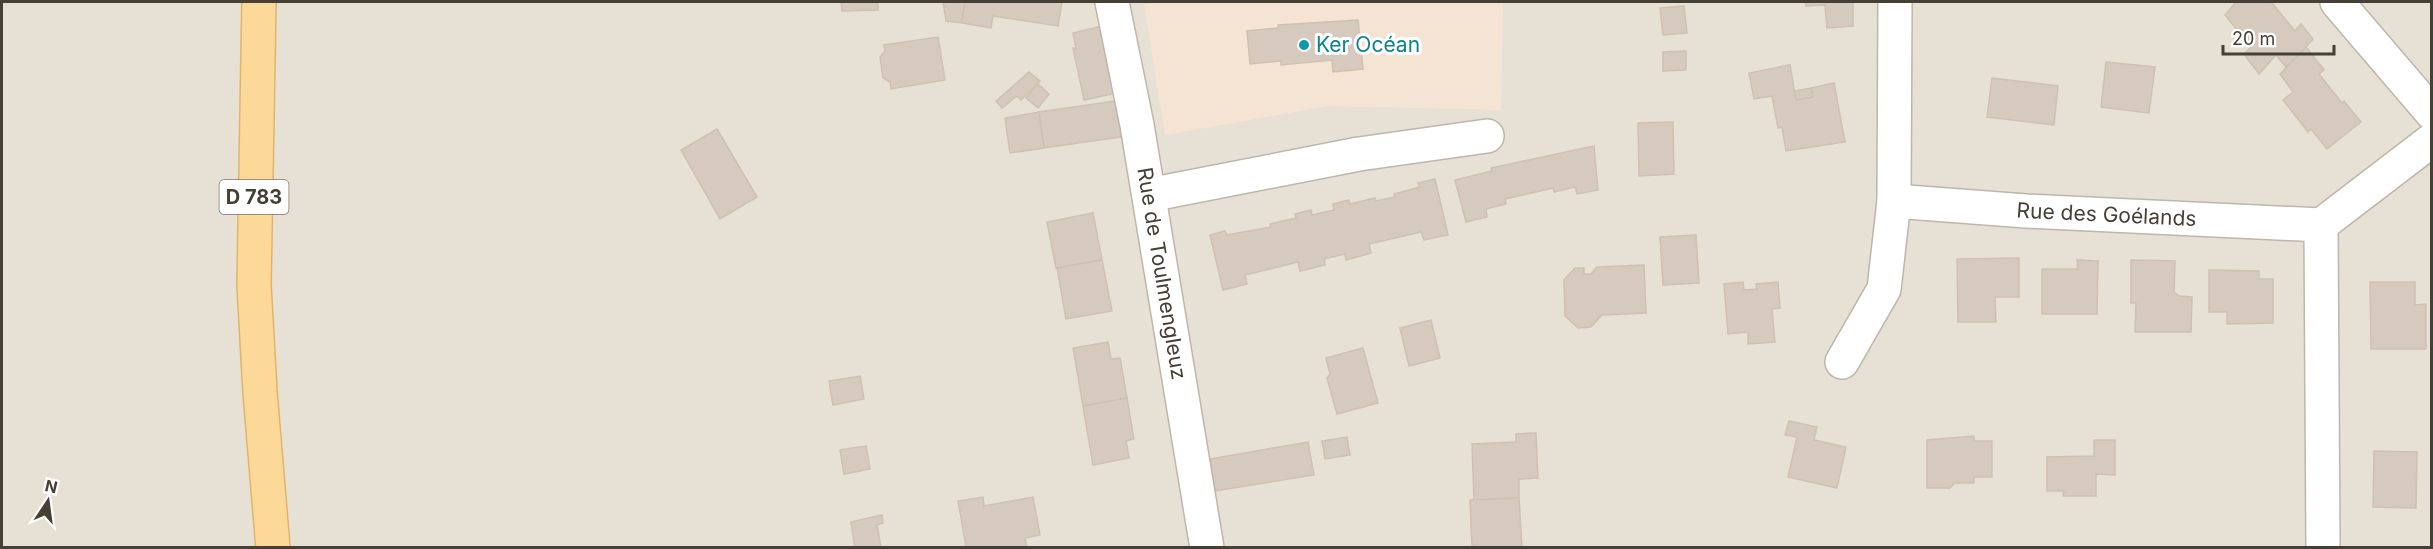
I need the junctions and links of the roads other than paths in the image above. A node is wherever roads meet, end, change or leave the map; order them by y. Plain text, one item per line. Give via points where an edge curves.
1 (259, 2) edge
2 (1112, 2) edge
3 (1895, 2) edge
4 (2337, 2) edge
5 (2432, 113) edge
6 (1487, 136) dead end
7 (2432, 140) edge
8 (1149, 195) junction
9 (1894, 201) junction
10 (2321, 225) junction
11 (1842, 363) dead end
12 (273, 548) edge
13 (1207, 548) edge
14 (2323, 548) edge

1 - 12 main road, D 783 via 254,285
2 - 8 street, Rue de Toulmengleuz
3 - 9 street
4 - 5 street
6 - 8 street via 1359,154
7 - 10 street
8 - 13 street, Rue de Toulmengleuz
9 - 10 street, Rue des Goélands
9 - 11 street via 1884,290
10 - 14 street

